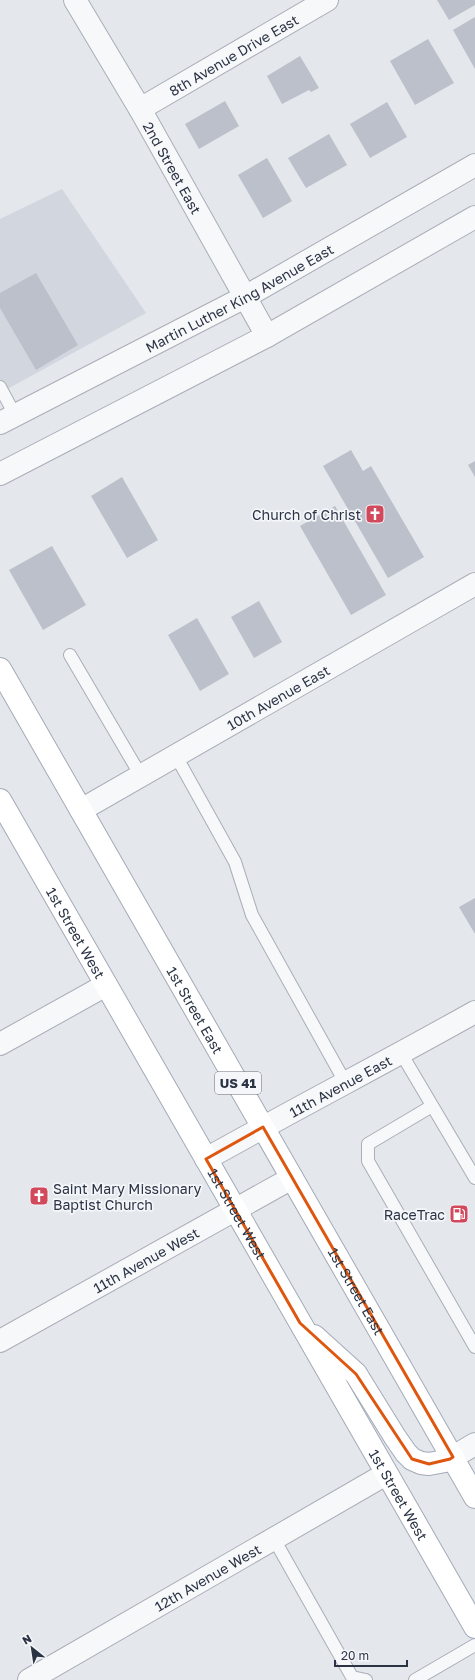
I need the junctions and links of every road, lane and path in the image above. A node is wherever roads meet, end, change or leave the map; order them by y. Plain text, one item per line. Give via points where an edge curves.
1 (75, 0) edge
2 (327, 0) edge
3 (140, 109) junction
4 (475, 166) edge
5 (475, 218) edge
6 (245, 297) junction
7 (267, 336) junction
8 (0, 387) edge
9 (8, 419) edge
10 (0, 474) edge
11 (475, 584) edge
12 (70, 655) dead end
13 (0, 669) edge
14 (176, 756) junction
15 (141, 776) junction
16 (0, 800) edge
17 (81, 810) junction
18 (106, 985) junction
19 (475, 1012) edge
20 (0, 1044) edge
21 (401, 1053) junction
22 (344, 1082) junction
23 (432, 1106) junction
24 (263, 1127) junction
25 (206, 1159) junction
26 (292, 1178) junction
27 (475, 1178) edge
28 (235, 1210) junction
29 (300, 1323) junction
30 (0, 1341) edge
31 (475, 1347) edge
32 (475, 1444) edge
33 (452, 1458) junction
34 (386, 1474) junction
35 (475, 1497) edge
36 (274, 1539) junction
37 (475, 1626) edge
38 (475, 1645) edge
39 (29, 1680) edge
40 (366, 1680) edge
41 (415, 1680) edge

1 - 3 street, 2nd Street East
2 - 3 street, 8th Avenue Drive East
3 - 6 street, 2nd Street East
4 - 6 street, Martin Luther King Avenue East
5 - 7 street
6 - 7 street, 2nd Street East
6 - 9 street, Martin Luther King Avenue East
7 - 10 street
8 - 9 lane
11 - 14 street, 10th Avenue East
12 - 15 lane
13 - 17 main road, 1st Street East / US 41
14 - 15 street, 10th Avenue East
14 - 22 lane via 235,862 252,915
15 - 17 street, 10th Avenue East
16 - 18 main road, 1st Street West
17 - 24 main road, 1st Street East / US 41
18 - 20 street
18 - 25 main road, 1st Street West
19 - 21 street, 11th Avenue East
21 - 22 street, 11th Avenue East
21 - 23 lane
22 - 24 street, 11th Avenue East
23 - 27 lane
23 - 31 lane via 368,1144 368,1161
24 - 25 street, 11th Avenue East
24 - 26 main road, 1st Street East / US 41
25 - 28 main road, 1st Street West
26 - 28 street, 11th Avenue West
26 - 33 main road, 1st Street East / US 41
28 - 29 main road, 1st Street West
28 - 30 street, 11th Avenue West
29 - 33 main road via 356,1374 412,1459 429,1464
29 - 34 main road, 1st Street West
32 - 33 street
33 - 35 main road, 1st Street East / US 41
34 - 36 street, 12th Avenue West
34 - 37 main road, 1st Street West
36 - 39 street, 12th Avenue West
36 - 40 lane via 352,1677
38 - 41 lane

